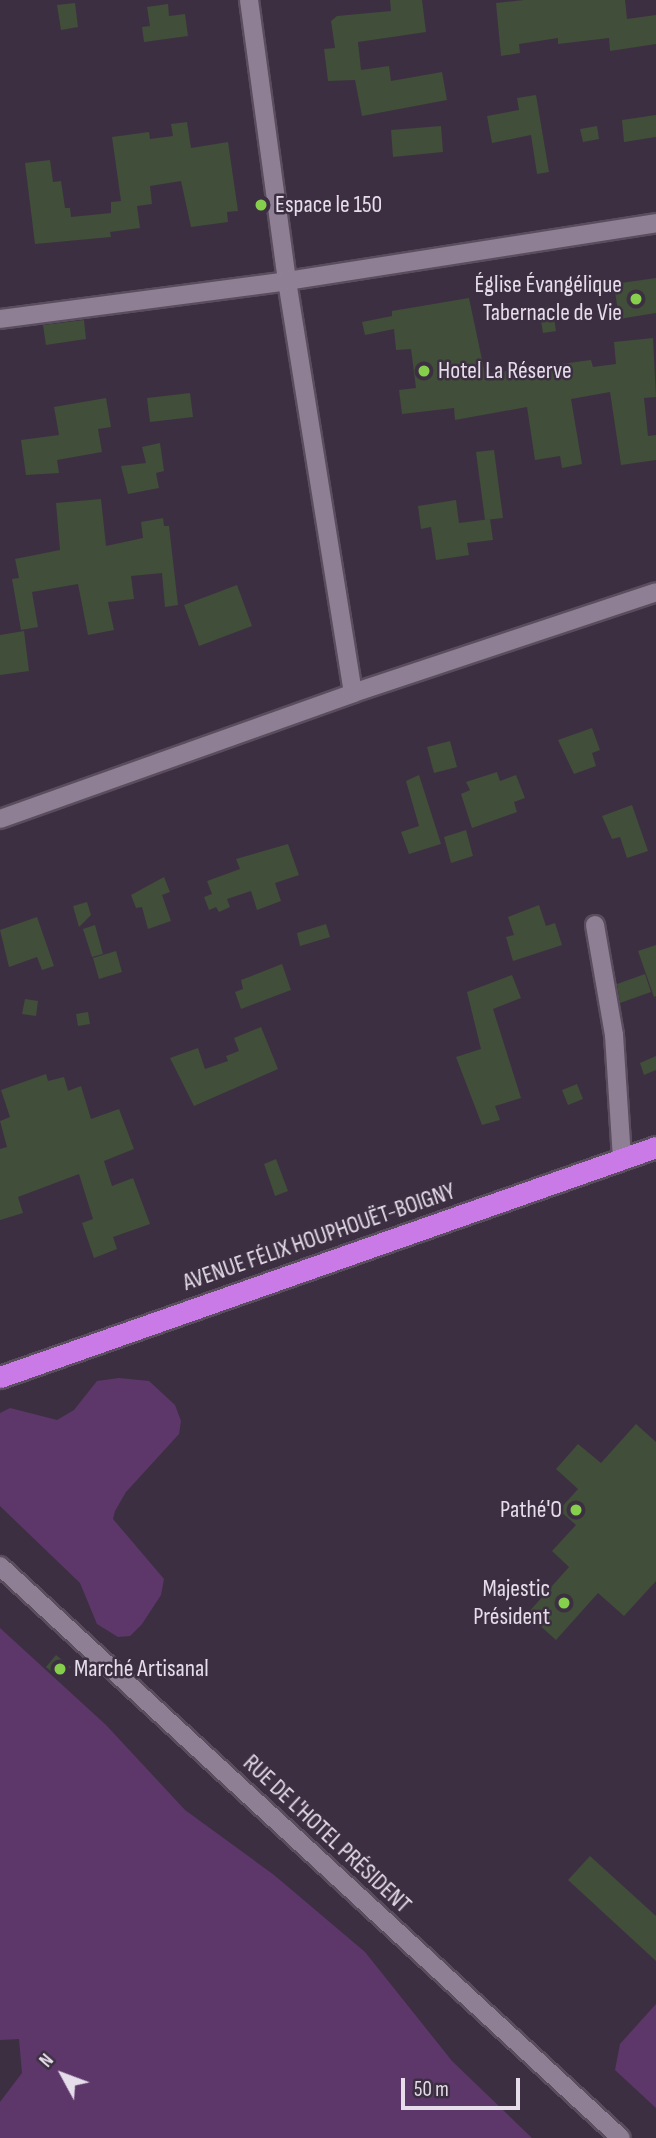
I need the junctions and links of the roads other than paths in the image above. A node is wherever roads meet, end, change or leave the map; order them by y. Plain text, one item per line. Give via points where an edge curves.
1 (250, 0) edge
2 (656, 223) edge
3 (287, 281) junction
4 (0, 319) edge
5 (656, 592) edge
6 (353, 693) junction
7 (0, 819) edge
8 (595, 925) dead end
9 (656, 1147) edge
10 (622, 1159) junction
11 (0, 1377) edge
12 (0, 1566) edge
13 (621, 2138) edge

1 - 3 street
2 - 3 street
3 - 4 street
3 - 6 street
5 - 6 street
6 - 7 street
8 - 10 street via 614,1035
9 - 10 highway, AVENUE FÉLIX HOUPHOUËT-BOIGNY
10 - 11 highway, AVENUE FÉLIX HOUPHOUËT-BOIGNY
12 - 13 street, RUE DE L'HOTEL PRÉSIDENT

